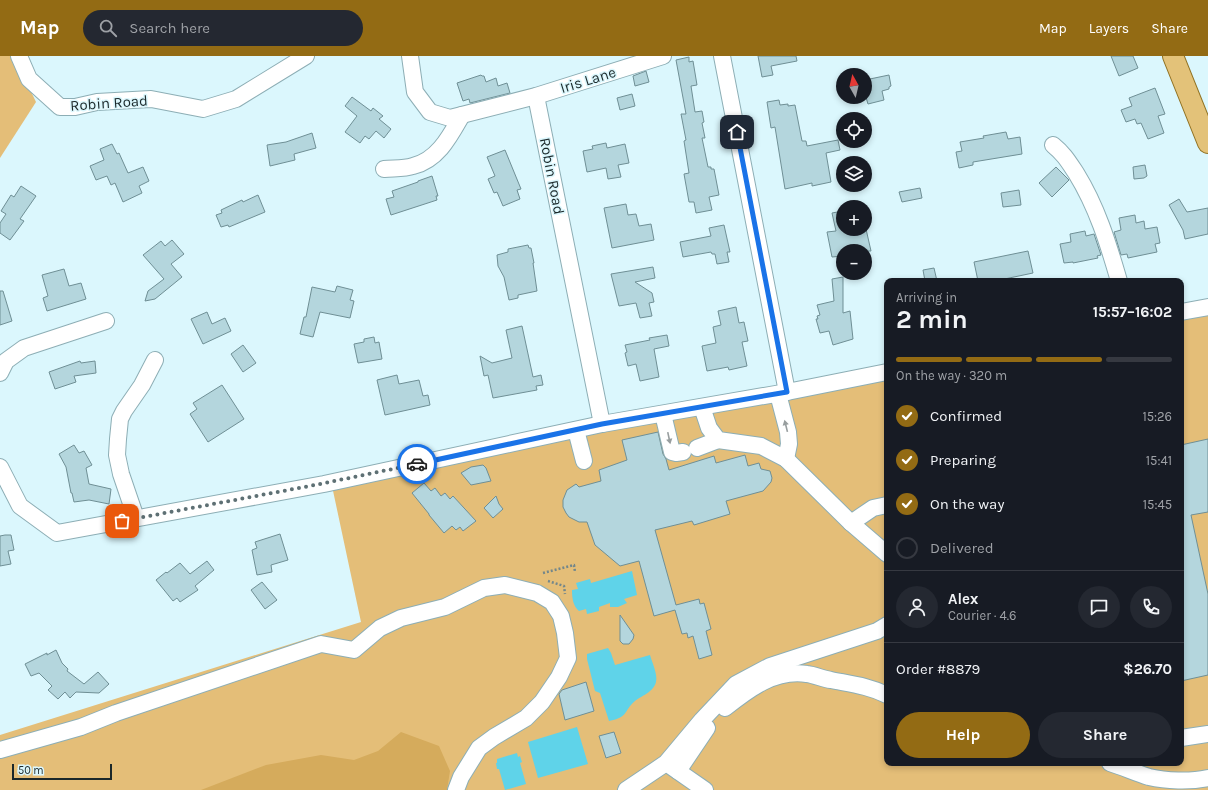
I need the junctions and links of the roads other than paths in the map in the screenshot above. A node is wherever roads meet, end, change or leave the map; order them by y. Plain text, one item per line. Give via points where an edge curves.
1 (20, 56) edge
2 (306, 56) edge
3 (410, 56) edge
4 (663, 56) edge
5 (722, 56) edge
6 (1173, 56) edge
7 (536, 96) junction
8 (462, 115) junction
9 (1208, 143) edge
10 (1053, 145) dead end
11 (384, 169) dead end
12 (1118, 278) edge
13 (1208, 307) edge
14 (1184, 311) edge
15 (106, 321) dead end
16 (155, 360) dead end
17 (0, 373) edge
18 (884, 373) edge
19 (782, 393) junction
20 (702, 407) junction
21 (663, 414) junction
22 (602, 424) junction
23 (576, 430) junction
24 (718, 440) junction
25 (786, 459) junction
26 (584, 461) dead end
27 (0, 467) edge
28 (884, 506) edge
29 (136, 518) junction
30 (851, 523) junction
31 (884, 548) edge
32 (884, 627) edge
33 (884, 694) edge
34 (1208, 734) edge
35 (1184, 738) edge
36 (0, 750) edge
37 (1119, 766) edge
38 (672, 767) junction
39 (1208, 778) edge
40 (456, 790) edge
41 (626, 790) edge
42 (705, 790) edge

1 - 2 street, Robin Road via 29,79 60,107 151,99 203,109 236,99
3 - 8 street via 415,92 430,112 450,118
4 - 7 street, Iris Lane
5 - 19 street
6 - 9 main road
7 - 8 street
7 - 22 street, Robin Road
8 - 11 street via 443,147 429,159 413,166
10 - 12 street via 1062,152 1092,203
13 - 14 street
15 - 17 street via 24,348 6,361
16 - 29 street via 120,420 117,455
18 - 19 street
19 - 20 street
25 -> 19 street via 788,432
20 - 21 street
20 - 24 street via 709,428
21 - 22 street
21 -> 24 street via 672,452 690,450
22 - 23 street
23 - 26 street
23 - 29 street via 324,484
24 - 25 street via 761,446
25 - 30 street
27 - 29 street via 20,506 57,533
28 - 30 street via 873,508
30 - 31 street
32 - 38 street via 770,666 736,684 702,720
33 - 38 street via 863,685 790,672 757,684 721,711
34 - 35 street
36 - 40 street via 81,727 321,644 354,650 380,628 401,618 445,607 484,588 505,585 537,593 552,602 561,616 568,658 542,702 526,718 479,748
37 - 39 street via 1150,777 1182,780
38 - 41 street
38 - 42 street

